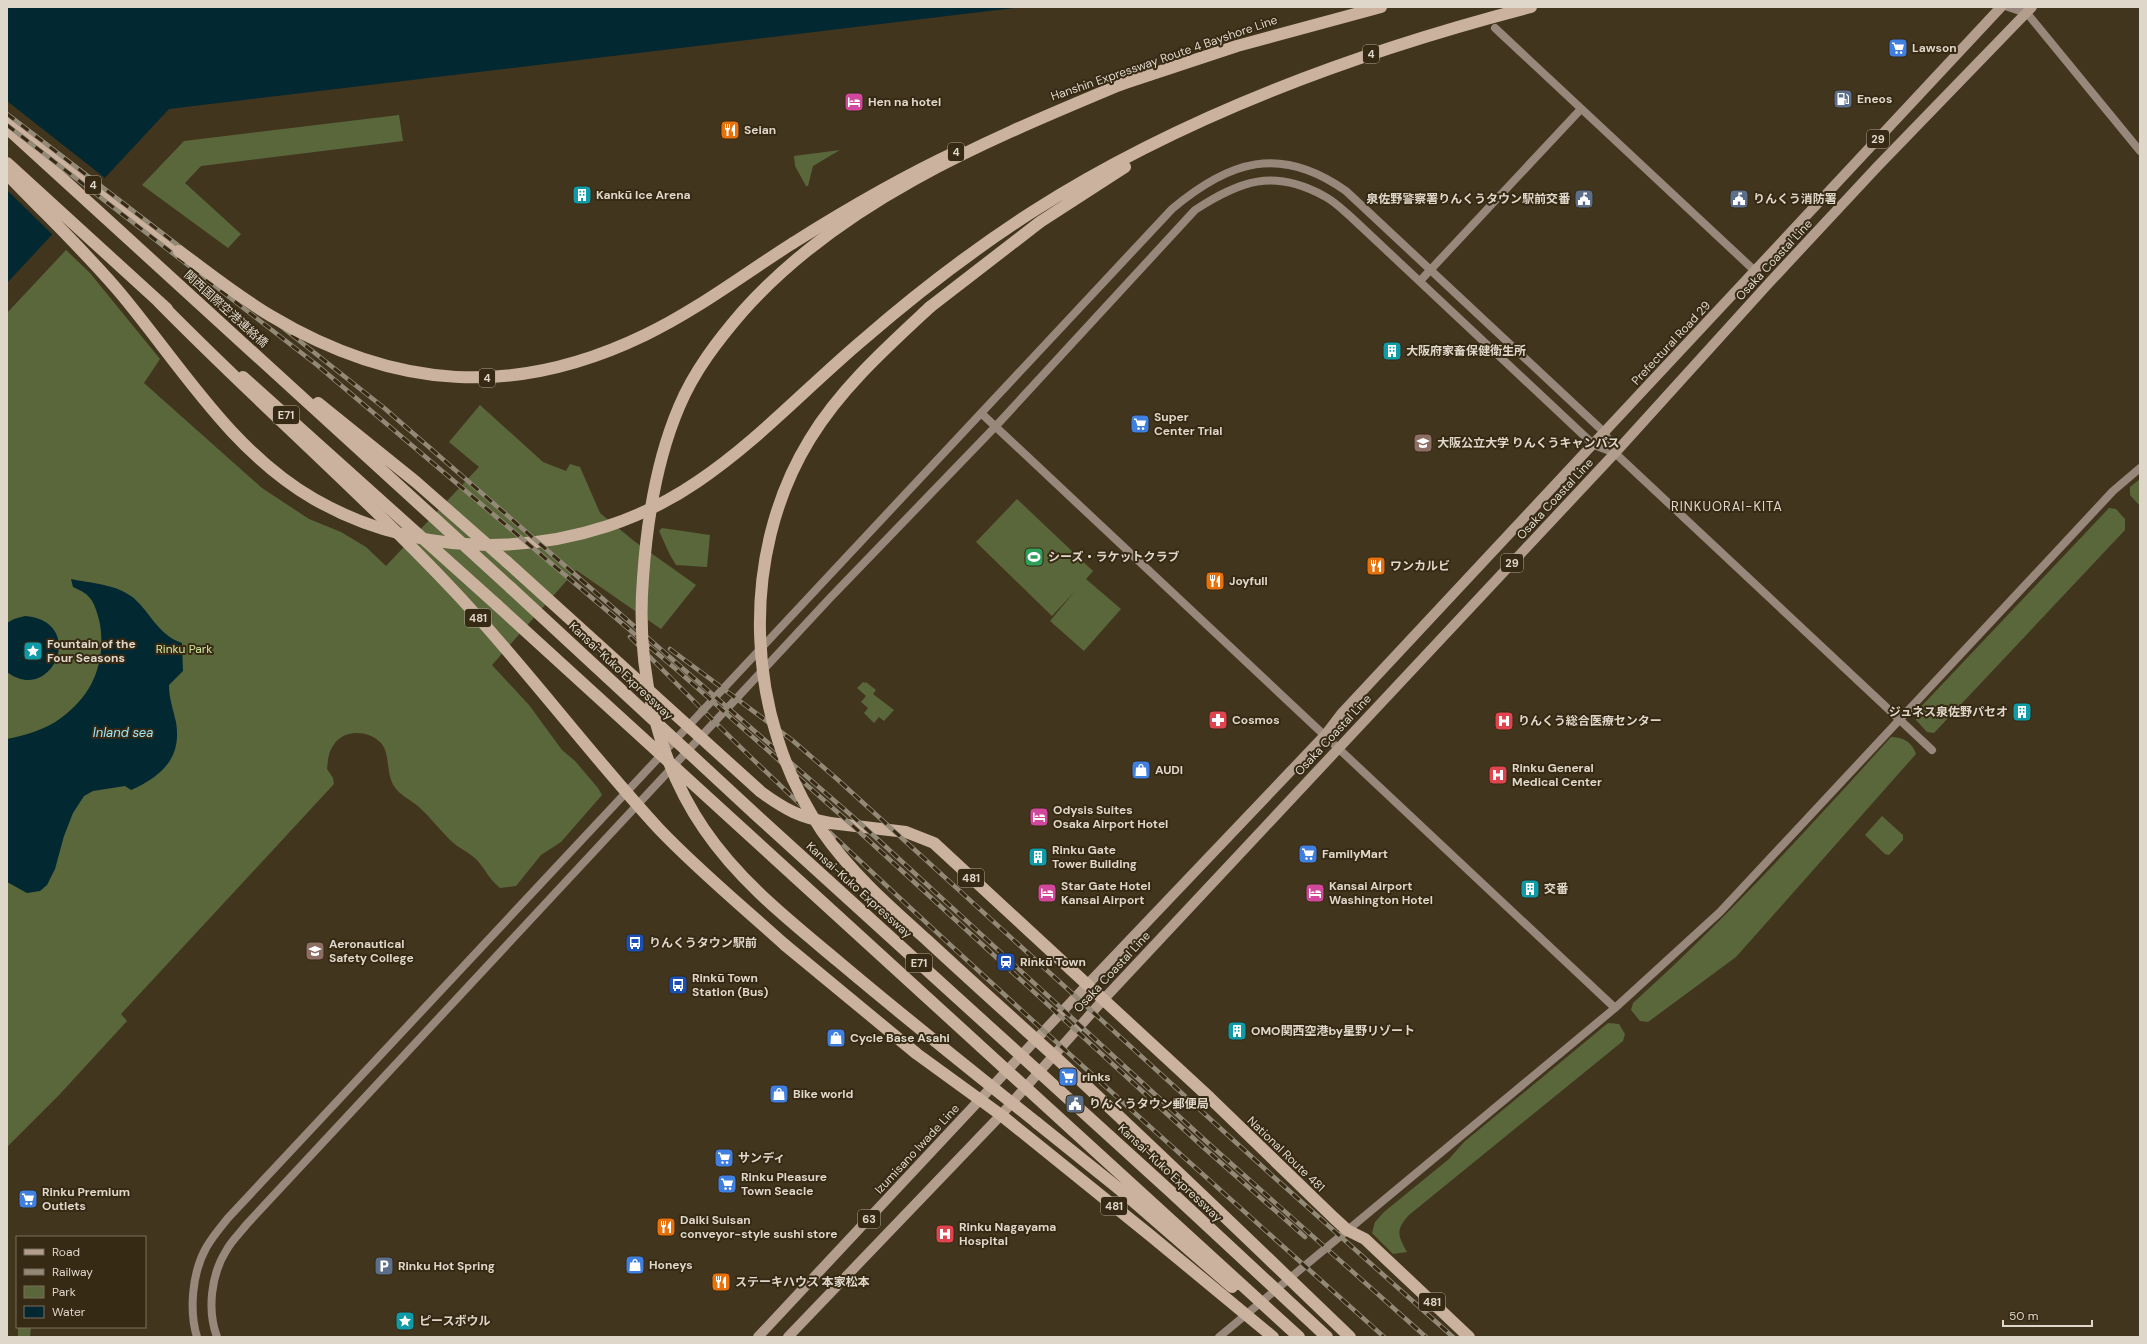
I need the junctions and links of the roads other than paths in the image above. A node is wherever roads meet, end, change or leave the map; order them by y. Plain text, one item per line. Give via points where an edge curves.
1 (1381, 7) edge
2 (1531, 7) edge
3 (2001, 7) edge
4 (2008, 7) edge
5 (2027, 9) edge
6 (1495, 28) dead end
7 (1129, 81) junction
8 (1581, 109) junction
9 (1217, 115) junction
10 (7, 119) edge
11 (7, 128) edge
12 (2140, 151) edge
13 (7, 163) edge
14 (7, 174) edge
15 (1430, 270) junction
16 (1755, 271) junction
17 (1420, 282) junction
18 (160, 302) junction
19 (254, 353) junction
20 (980, 413) junction
21 (995, 427) junction
22 (1605, 433) junction
23 (1594, 445) junction
24 (1616, 453) junction
25 (2140, 468) edge
26 (427, 512) joint
27 (1899, 719) junction
28 (1325, 735) junction
29 (1339, 748) junction
30 (1932, 750) dead end
31 (1087, 985) junction
32 (1103, 1000) junction
33 (1615, 1008) junction
34 (981, 1101) junction
35 (1001, 1115) junction
36 (1347, 1230) junction
37 (1246, 1314) junction
38 (197, 1337) edge
39 (217, 1337) edge
40 (758, 1337) edge
41 (788, 1337) edge
42 (1219, 1337) edge
43 (1273, 1337) edge
44 (1293, 1337) edge
45 (1299, 1337) edge
46 (1327, 1337) edge
47 (1350, 1337) edge
48 (1470, 1337) edge

1 - 7 highway, Hanshin Expressway Route 4 Bayshore Line / 4 via 1244,44
2 - 9 highway, 4 via 1342,63
3 - 16 main road, Osaka Coastal Line / 29
4 - 5 street
5 - 12 street
5 - 24 main road, Osaka Coastal Line / 29 via 1877,167
6 - 8 street
7 - 10 highway, Hanshin Expressway Route 4 Bayshore Line / 4, bridge via 1054,109 915,171 852,206 678,318 646,335 554,369 499,378 432,374 380,364 322,343 271,316 204,269
7 - 44 highway, bridge via 988,142 883,198 807,250 761,292 734,322 693,377 679,406 658,468 648,528 642,590 646,675 658,732 685,798 720,850 758,892 850,971 1118,1188
8 - 15 street
8 - 16 street
9 - 14 highway, bridge via 1096,174 1034,211 974,252 919,293 750,441 694,484 658,506 605,528 528,544 468,545 402,533 344,514 294,486 270,468 229,430 99,269
9 - 47 highway, bridge via 1095,186 1040,222 985,263 930,306 892,342 830,410 809,439 793,470 770,534 760,605 764,678 780,744 805,804 823,833 871,889 1122,1120
11 - 19 highway, 関西国際空港連絡橋 / E71
13 - 18 highway, E71
15 - 17 street
15 - 20 street via 1363,206 1331,180 1298,166 1280,163 1246,166 1211,180 1172,209
15 - 22 street
16 - 22 main road, Prefectural Road 29 / 29
17 - 21 street via 1325,196 1301,186 1276,180 1250,182 1224,192 1195,210
17 - 23 street
18 - 34 highway, 481, bridge via 194,338 380,514 457,594 661,831 699,868 785,945 917,1054
18 - 45 highway, E71, bridge via 412,528
19 - 26 highway, 関西国際空港連絡橋 / E71
19 - 31 highway, 481, bridge via 348,425 428,492 761,792 786,810 806,818 906,832 934,843
20 - 21 street
20 - 38 street via 228,1218 205,1249 196,1275 194,1314
21 - 28 street
21 - 39 street via 825,604 247,1224 226,1251 216,1272 212,1310
22 - 23 main road, Osaka Coastal Line / 29
22 - 24 street
23 - 24 street
23 - 28 main road, Osaka Coastal Line / 29 via 1340,714
24 - 27 street
24 - 29 main road, Osaka Coastal Line / 29
25 - 27 street via 2113,491
26 - 46 highway, Kansai-Kuko Expressway / E71, bridge via 1172,1192
27 - 30 street
27 - 33 street via 1720,912
28 - 29 street
28 - 31 main road, Osaka Coastal Line / 29
29 - 32 main road, Osaka Coastal Line / 29
29 - 33 street
31 - 32 highway, National Route 481 / 481
31 - 34 main road, Osaka Coastal Line / 29
32 - 35 main road, Osaka Coastal Line / 29
32 - 36 highway, National Route 481 / 481 via 1210,1098
33 - 36 street
34 - 35 highway, 481
34 - 40 main road, Izumisano Iwade Line / 63
35 - 37 highway, 481
35 - 41 main road, 63
36 - 37 street
36 - 48 highway, National Route 481 / 481 via 1365,1239
37 - 42 street
37 - 43 highway, 481

